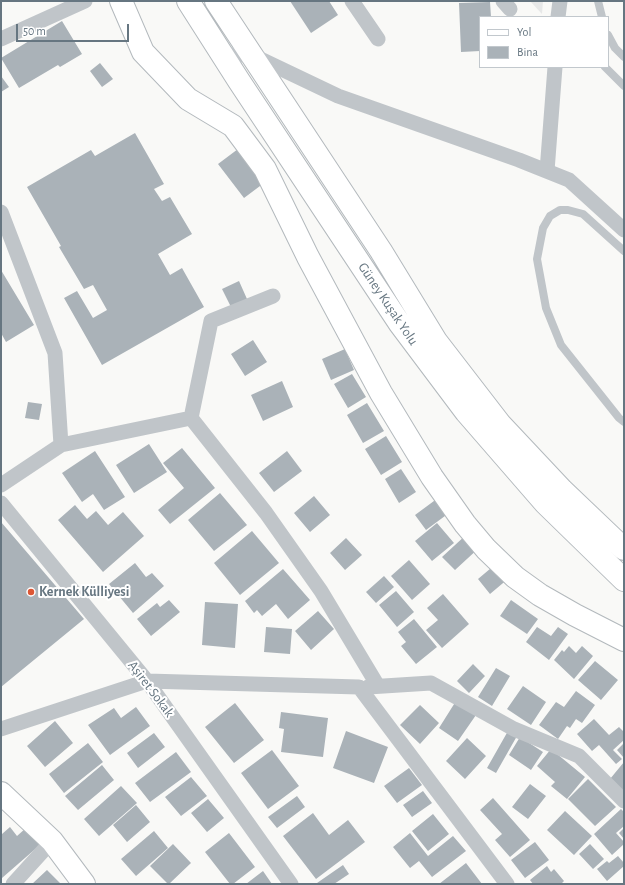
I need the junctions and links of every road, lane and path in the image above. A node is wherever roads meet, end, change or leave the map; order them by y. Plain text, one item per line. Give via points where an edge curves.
1 (85, 1) edge
2 (121, 1) edge
3 (188, 1) edge
4 (216, 1) edge
5 (352, 1) edge
6 (560, 1) edge
7 (598, 1) edge
8 (558, 16) edge
9 (602, 16) edge
10 (609, 37) edge
11 (1, 39) edge
12 (378, 39) dead end
13 (222, 55) junction
14 (252, 55) junction
15 (624, 57) edge
16 (555, 68) edge
17 (606, 68) edge
18 (624, 86) edge
19 (547, 171) junction
20 (1, 212) edge
21 (624, 230) edge
22 (624, 251) edge
23 (273, 296) dead end
24 (192, 418) junction
25 (624, 422) edge
26 (61, 445) junction
27 (1, 485) edge
28 (1, 503) edge
29 (624, 549) edge
30 (624, 580) edge
31 (624, 640) edge
32 (147, 681) junction
33 (378, 686) junction
34 (359, 687) junction
35 (1, 729) edge
36 (1, 793) edge
37 (624, 802) edge
38 (52, 842) junction
39 (13, 884) edge
40 (84, 884) edge
41 (291, 884) edge
42 (507, 884) edge

1 - 11 street
2 - 31 main road via 143,52 188,99 233,126 265,169 308,257 381,394 432,477 465,524 515,577 575,615
3 - 13 main road, Güney Kuşak Yolu
4 - 14 main road, Güney Kuşak Yolu
5 - 12 street
6 - 8 street
7 - 9 lane
10 - 15 lane
13 - 14 street
13 - 30 main road, Güney Kuşak Yolu via 400,324 466,412 545,503
14 - 19 street via 338,96
14 - 29 main road, Güney Kuşak Yolu via 381,251 436,341 500,424 562,490
16 - 19 street
17 - 18 lane
19 - 21 street via 568,180
20 - 26 street via 55,353
22 - 25 lane via 583,214 560,210 550,216 543,228 537,259 546,308 561,345
23 - 24 street via 211,321
24 - 26 street
24 - 33 street via 271,520 321,591
26 - 27 street
28 - 32 street, Aşiret Sokak
32 - 34 street
32 - 35 street
32 - 41 street, Aşiret Sokak
33 - 34 street
33 - 37 street via 431,683 514,729 579,756
34 - 42 street
36 - 38 main road
38 - 39 street
38 - 40 main road

